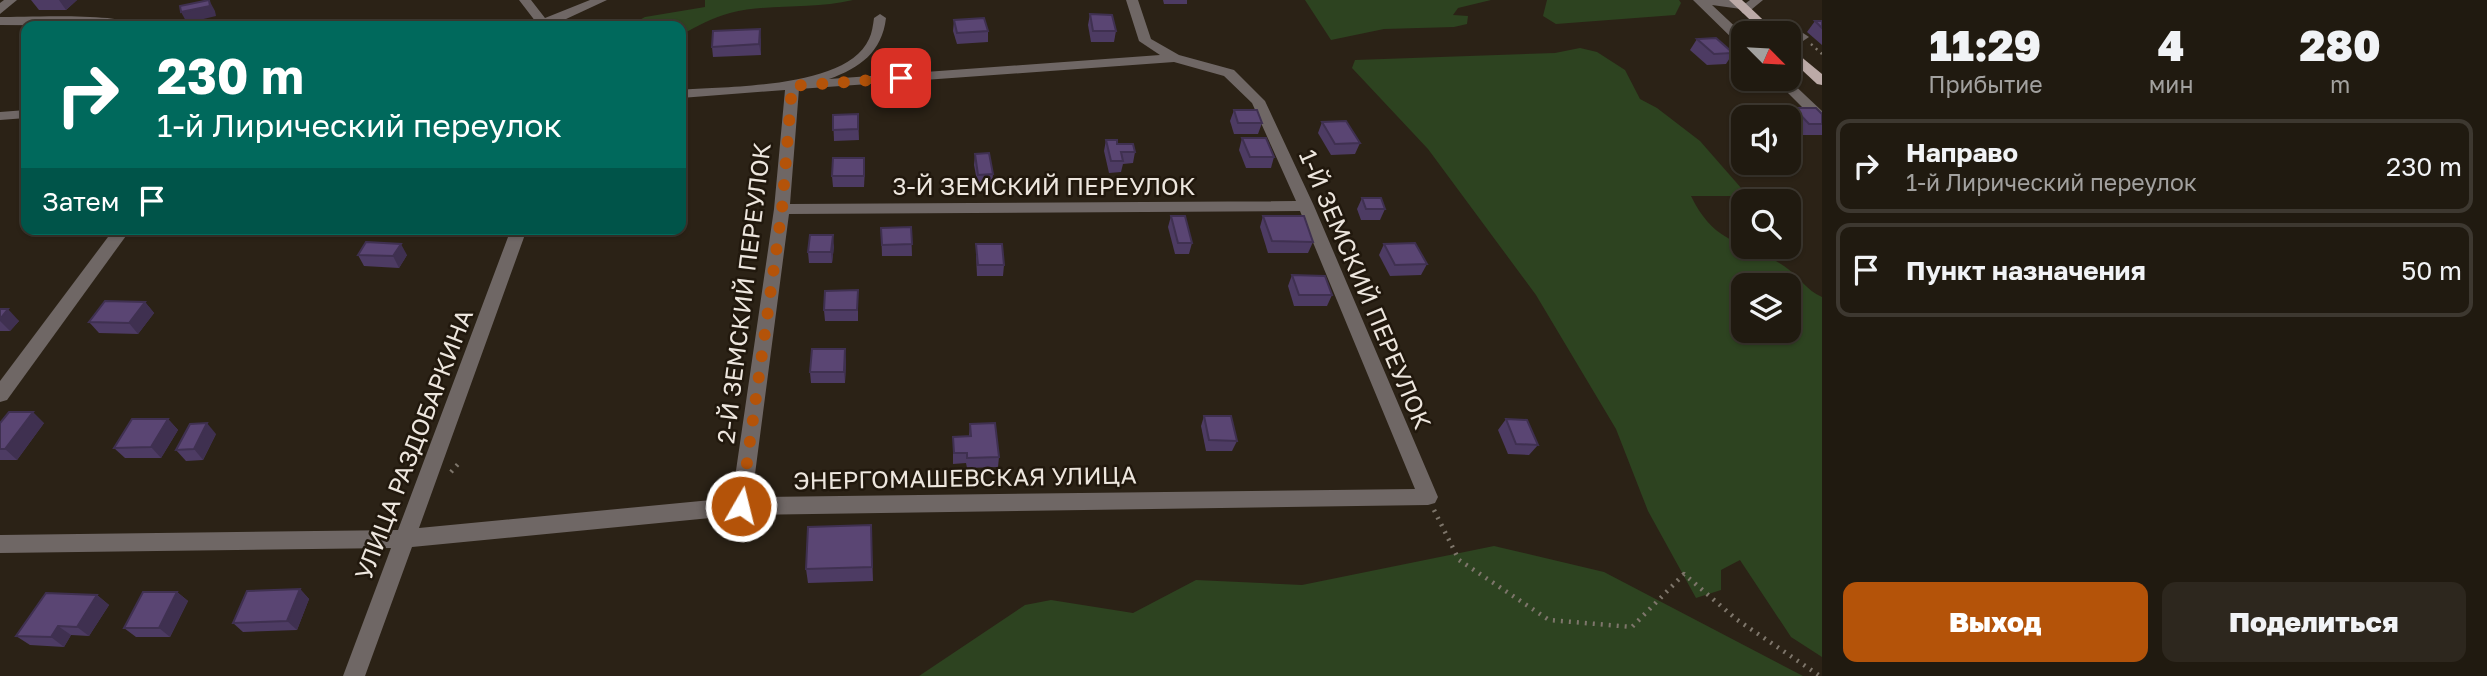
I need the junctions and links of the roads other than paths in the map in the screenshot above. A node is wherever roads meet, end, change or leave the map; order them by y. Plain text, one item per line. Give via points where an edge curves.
1 (11, 0) edge
2 (524, 0) edge
3 (601, 0) edge
4 (1132, 0) edge
5 (1700, 0) edge
6 (1757, 0) edge
7 (1740, 5) edge
8 (0, 10) edge
9 (880, 18) dead end
10 (0, 21) edge
11 (21, 21) edge
12 (21, 21) edge
13 (92, 21) edge
14 (541, 21) edge
15 (553, 21) edge
16 (1757, 21) edge
17 (1731, 30) edge
18 (1174, 58) junction
19 (1801, 62) edge
20 (1822, 81) edge
21 (792, 86) junction
22 (1793, 91) edge
23 (686, 94) edge
24 (21, 114) edge
25 (0, 116) edge
26 (1822, 119) edge
27 (1306, 206) junction
28 (782, 209) junction
29 (119, 235) edge
30 (517, 235) edge
31 (0, 395) edge
32 (1428, 497) joint
33 (741, 506) junction
34 (403, 539) junction
35 (0, 544) edge
36 (354, 676) edge

1 - 8 street
2 - 14 street
3 - 15 street
4 - 18 street via 1145,41
5 - 7 street
5 - 17 street
6 - 7 street
7 - 16 main road
9 - 21 street via 876,39 865,53 837,72
10 - 11 street
12 - 13 street
18 - 21 street
18 - 27 street, 1-Й ЗЕМСКИЙ ПЕРЕУЛОК via 1229,74 1258,101
19 - 20 main road
21 - 23 street
21 - 28 street, 2-Й ЗЕМСКИЙ ПЕРЕУЛОК
22 - 26 street
24 - 25 street
27 - 28 street, 3-Й ЗЕМСКИЙ ПЕРЕУЛОК
27 - 32 street, 1-Й ЗЕМСКИЙ ПЕРЕУЛОК
28 - 33 street, 2-Й ЗЕМСКИЙ ПЕРЕУЛОК
29 - 31 street
30 - 34 street, УЛИЦА РАЗДОБАРКИНА
32 - 33 street, ЭНЕРГОМАШЕВСКАЯ УЛИЦА
33 - 34 street, ЭНЕРГОМАШЕВСКАЯ УЛИЦА
34 - 35 street, ЭНЕРГОМАШЕВСКАЯ УЛИЦА
34 - 36 street, УЛИЦА РАЗДОБАРКИНА

